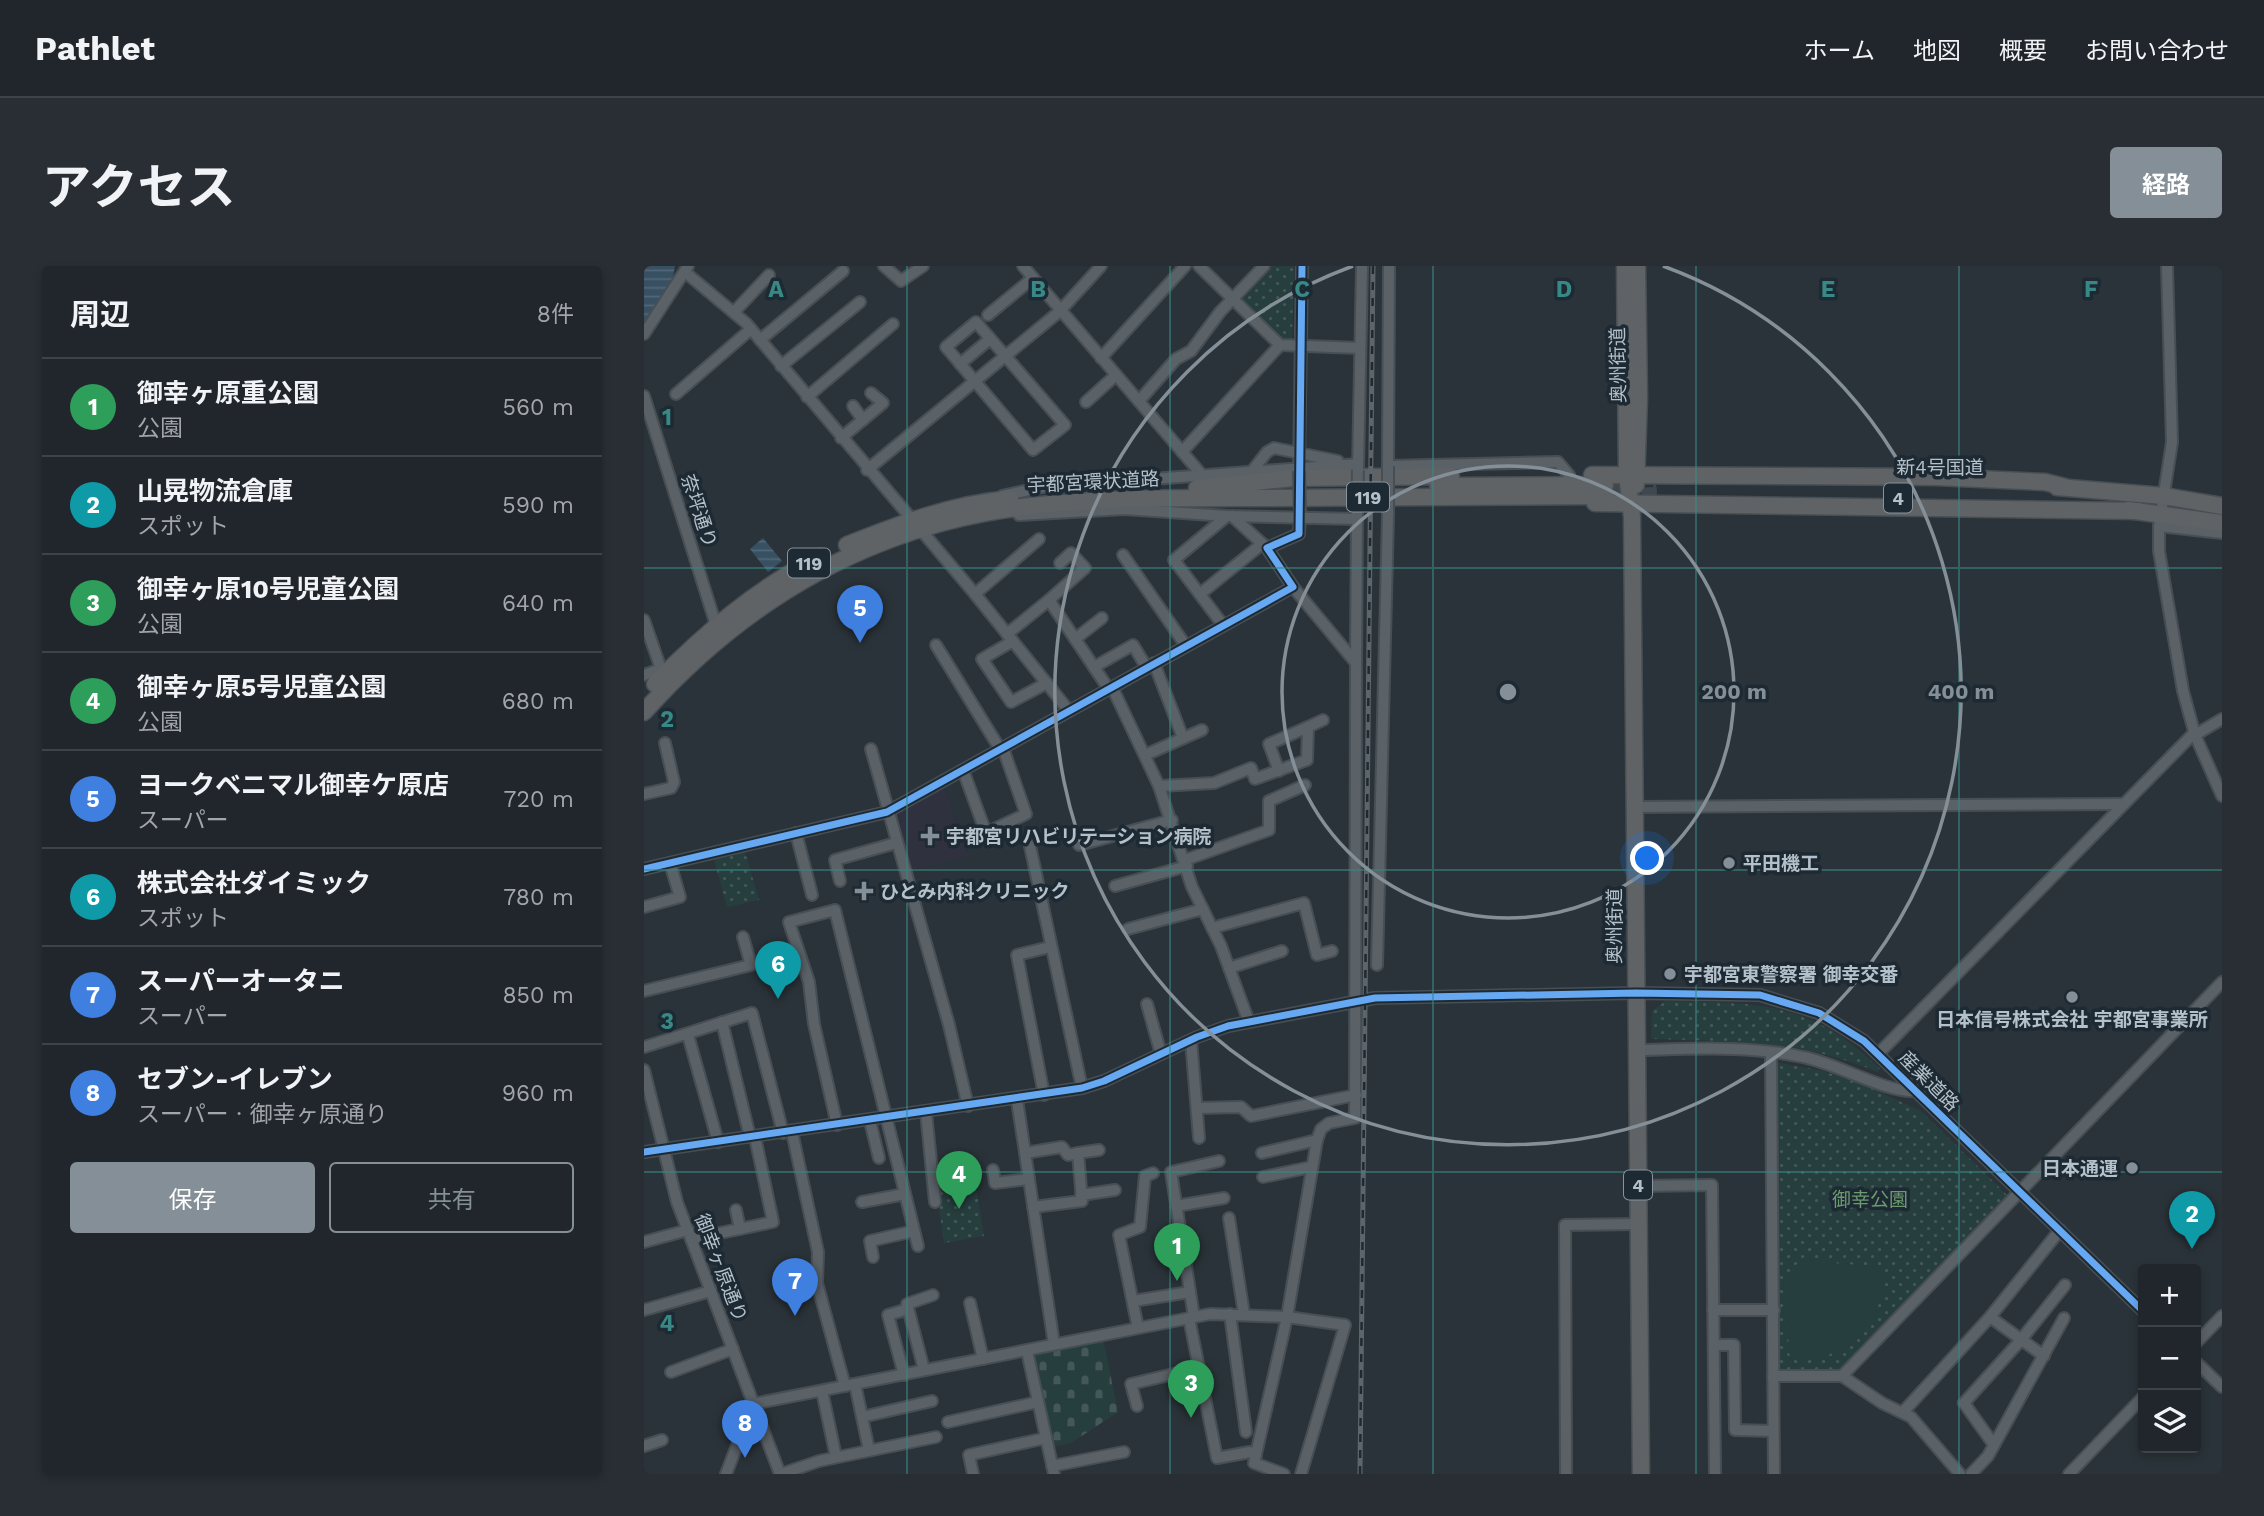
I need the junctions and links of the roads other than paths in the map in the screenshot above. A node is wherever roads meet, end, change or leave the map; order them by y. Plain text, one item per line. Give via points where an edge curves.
1 (884, 266) edge
2 (923, 266) edge
3 (1023, 266) edge
4 (1101, 266) edge
5 (1185, 266) edge
6 (1199, 266) edge
7 (1264, 266) edge
8 (1302, 266) edge
9 (1362, 266) edge
10 (1389, 266) edge
11 (1625, 266) edge
12 (1637, 266) edge
13 (2167, 266) edge
14 (687, 269) edge
15 (843, 271) dead end
16 (768, 275) dead end
17 (1033, 278) junction
18 (1233, 299) junction
19 (860, 302) dead end
20 (735, 311) junction
21 (1060, 311) junction
22 (988, 316) dead end
23 (893, 324) dead end
24 (751, 329) junction
25 (644, 334) edge
26 (990, 339) junction
27 (760, 340) junction
28 (1280, 345) junction
29 (1301, 347) junction
30 (1359, 348) junction
31 (1005, 356) junction
32 (1101, 358) junction
33 (960, 364) junction
34 (781, 366) junction
35 (1116, 375) junction
36 (975, 381) junction
37 (871, 393) dead end
38 (676, 394) dead end
39 (644, 396) edge
40 (807, 397) junction
41 (1139, 401) junction
42 (1086, 402) dead end
43 (853, 406) dead end
44 (863, 420) junction
45 (841, 438) junction
46 (1182, 452) junction
47 (1300, 454) junction
48 (1388, 466) junction
49 (1358, 467) junction
50 (1299, 469) junction
51 (867, 470) junction
52 (1252, 471) junction
53 (1569, 475) junction
54 (1633, 475) junction
55 (1199, 482) junction
56 (2065, 487) junction
57 (2164, 496) junction
58 (1130, 499) junction
59 (1631, 504) junction
60 (2222, 506) edge
61 (984, 507) junction
62 (2138, 511) junction
63 (1230, 516) junction
64 (1300, 516) junction
65 (1357, 516) junction
66 (1326, 519) junction
67 (2160, 520) junction
68 (2222, 523) edge
69 (916, 524) junction
70 (2222, 533) edge
71 (1298, 534) junction
72 (1039, 539) dead end
73 (1265, 546) junction
74 (1123, 555) dead end
75 (1059, 563) dead end
76 (1293, 587) junction
77 (975, 594) junction
78 (1200, 594) junction
79 (1049, 600) junction
80 (1102, 618) dead end
81 (644, 620) edge
82 (1223, 625) junction
83 (721, 629) junction
84 (1010, 638) junction
85 (1075, 639) junction
86 (936, 645) dead end
87 (1186, 646) junction
88 (1356, 663) junction
89 (1151, 665) junction
90 (1094, 667) junction
91 (664, 671) junction
92 (644, 675) edge
93 (1047, 683) junction
94 (1110, 688) junction
95 (644, 696) edge
96 (1069, 711) junction
97 (644, 712) edge
98 (2222, 719) edge
99 (1323, 720) dead end
100 (1308, 727) junction
101 (1202, 730) dead end
102 (2195, 734) junction
103 (1183, 738) junction
104 (665, 743) dead end
105 (1001, 748) junction
106 (871, 749) dead end
107 (1145, 755) junction
108 (963, 770) junction
109 (1279, 771) junction
110 (2216, 773) edge
111 (1306, 785) dead end
112 (1160, 786) junction
113 (644, 794) edge
114 (2222, 795) edge
115 (2122, 804) junction
116 (1634, 807) junction
117 (887, 812) junction
118 (1172, 820) junction
119 (796, 833) junction
120 (896, 843) junction
121 (1079, 845) dead end
122 (1030, 846) dead end
123 (670, 863) junction
124 (1186, 863) junction
125 (644, 869) edge
126 (841, 881) dead end
127 (1115, 886) dead end
128 (812, 895) dead end
129 (644, 907) edge
130 (1203, 909) junction
131 (1212, 928) junction
132 (1128, 929) dead end
133 (743, 937) dead end
134 (1050, 947) junction
135 (1282, 951) dead end
136 (1332, 951) dead end
137 (1377, 965) dead end
138 (1229, 968) junction
139 (2222, 982) edge
140 (644, 991) edge
141 (1636, 993) junction
142 (1355, 1002) junction
143 (1147, 1004) dead end
144 (722, 1022) junction
145 (1249, 1022) junction
146 (688, 1035) junction
147 (1191, 1040) junction
148 (644, 1047) edge
149 (1636, 1050) junction
150 (1771, 1052) junction
151 (1879, 1053) junction
152 (1161, 1054) junction
153 (644, 1070) edge
154 (1082, 1088) junction
155 (1915, 1091) junction
156 (1044, 1095) junction
157 (1356, 1095) junction
158 (1017, 1100) junction
159 (968, 1106) junction
160 (1197, 1108) junction
161 (926, 1112) junction
162 (887, 1118) junction
163 (870, 1121) junction
164 (837, 1125) junction
165 (788, 1132) junction
166 (753, 1137) junction
167 (1199, 1138) dead end
168 (1317, 1140) junction
169 (718, 1142) junction
170 (1099, 1150) dead end
171 (663, 1151) junction
172 (644, 1152) edge
173 (1025, 1153) junction
174 (1079, 1153) junction
175 (1262, 1153) dead end
176 (879, 1158) dead end
177 (1219, 1161) dead end
178 (1311, 1167) junction
179 (993, 1170) dead end
180 (1153, 1173) dead end
181 (1264, 1177) dead end
182 (1029, 1179) junction
183 (1637, 1186) junction
184 (1115, 1190) dead end
185 (2021, 1192) junction
186 (905, 1194) junction
187 (1082, 1195) junction
188 (1224, 1198) dead end
189 (862, 1202) dead end
190 (935, 1202) dead end
191 (1176, 1206) junction
192 (1033, 1207) junction
193 (736, 1210) dead end
194 (1229, 1217) dead end
195 (1638, 1224) junction
196 (740, 1229) junction
197 (2060, 1230) junction
198 (914, 1231) junction
199 (690, 1235) junction
200 (644, 1242) edge
201 (918, 1246) dead end
202 (873, 1257) dead end
203 (2065, 1285) dead end
204 (711, 1292) junction
205 (1190, 1292) junction
206 (933, 1295) dead end
207 (1133, 1301) junction
208 (970, 1303) dead end
209 (2138, 1306) edge
210 (908, 1309) junction
211 (644, 1310) edge
212 (1713, 1310) junction
213 (1774, 1310) junction
214 (1230, 1314) junction
215 (1244, 1314) junction
216 (2222, 1316) edge
217 (1192, 1317) junction
218 (1287, 1317) junction
219 (1990, 1317) junction
220 (2064, 1318) dead end
221 (1138, 1328) junction
222 (2201, 1338) edge
223 (2020, 1341) junction
224 (1054, 1344) junction
225 (1714, 1345) junction
226 (733, 1349) junction
227 (1027, 1351) junction
228 (2044, 1356) junction
229 (983, 1359) junction
230 (2201, 1367) edge
231 (1199, 1368) junction
232 (924, 1370) junction
233 (671, 1372) dead end
234 (904, 1374) junction
235 (1773, 1376) junction
236 (1842, 1376) junction
237 (850, 1385) junction
238 (2222, 1387) edge
239 (822, 1391) junction
240 (932, 1401) dead end
241 (1038, 1402) junction
242 (2138, 1402) edge
243 (753, 1404) junction
244 (1137, 1406) dead end
245 (1904, 1411) junction
246 (862, 1417) junction
247 (948, 1422) dead end
248 (1773, 1431) junction
249 (1246, 1433) dead end
250 (936, 1437) dead end
251 (1046, 1438) junction
252 (662, 1440) dead end
253 (1994, 1445) junction
254 (644, 1446) edge
255 (869, 1450) junction
256 (1124, 1452) dead end
257 (1256, 1455) junction
258 (836, 1457) junction
259 (1053, 1470) edge
260 (726, 1474) edge
261 (780, 1474) edge
262 (973, 1474) edge
263 (1284, 1474) edge
264 (1301, 1474) edge
265 (1566, 1474) edge
266 (1641, 1474) edge
267 (1714, 1474) edge
268 (1774, 1474) edge
269 (1960, 1474) edge
270 (1971, 1474) edge
271 (2068, 1474) edge

1 - 2 street via 901,281
3 - 17 street
4 - 21 street
5 - 32 street
6 - 18 street
7 - 18 street
8 - 29 street
9 - 30 street
10 - 48 street
11 - 54 highway, 奥州街道 / 4
12 - 54 highway, 奥州街道 / 4
13 - 57 street via 2172,442
14 - 20 street
14 - 25 street
15 - 27 street
16 - 20 street
17 - 21 street
17 - 22 street
18 - 28 street
18 - 41 street via 1191,351 1176,359
19 - 34 street
20 - 24 street
21 - 31 street
21 - 32 street
23 - 40 street
24 - 27 street
24 - 38 street
26 - 31 street
26 - 33 street
26 - 33 street via 976,323 946,347
27 - 34 street
28 - 29 street
28 - 46 street
29 - 30 street
29 - 47 street
30 - 49 street
31 - 36 street
31 - 36 street via 1065,425 1033,450
32 - 35 street
33 - 36 street
34 - 40 street
35 - 41 street
35 - 42 street
36 - 51 street
37 - 44 street via 883,403
39 - 83 street, 奈坪通り
40 - 45 street
41 - 46 street
43 - 44 street
44 - 45 street
45 - 51 street
46 - 55 street
47 - 49 street
47 - 50 street
47 - 52 street via 1270,449
48 - 53 street via 1558,462
48 - 137 street, bridge
49 - 50 street
49 - 65 street, bridge
50 - 52 street
50 - 64 street, bridge
51 - 69 street
52 - 55 street
53 - 54 highway
53 - 55 highway
54 - 56 highway via 1936,477
54 - 59 highway, 奥州街道 / 4
55 - 58 highway, 宇都宮環状道路 / 119 via 1606,490
55 - 61 highway, 宇都宮環状道路 / 119
56 - 57 highway, 新4号国道 / 4
56 - 62 highway, 新4号国道 / 4 via 1657,489 2012,499
57 - 60 highway, 新4号国道 / 4
57 - 67 street
58 - 59 highway via 1200,505
58 - 61 highway, 宇都宮環状道路 / 119
59 - 62 highway
59 - 116 highway, 奥州街道 / 4
61 - 63 street via 1010,516 1124,509
61 - 69 highway, 宇都宮環状道路 / 119
62 - 67 highway, 新4号国道 / 4
63 - 64 street
63 - 73 street
63 - 78 street via 1174,561
64 - 66 street
64 - 71 street
65 - 66 street
65 - 88 street
66 - 71 street
67 - 68 highway, 新4号国道 / 4
67 - 70 street
67 - 102 street via 2159,551
69 - 77 street
69 - 83 highway, 宇都宮環状道路 / 119 via 810,562
71 - 73 street
72 - 77 street
73 - 76 street
73 - 78 street
74 - 87 street
75 - 79 street via 1071,553 1085,568
76 - 82 street
76 - 88 street
77 - 84 street
78 - 82 street
79 - 84 street
79 - 85 street
80 - 85 street
81 - 91 street
82 - 87 street
83 - 91 highway, 宇都宮環状道路 / 119
83 - 97 highway, 宇都宮環状道路 / 119
84 - 93 street
84 - 93 street via 982,659 1011,702
85 - 90 street
86 - 105 street
87 - 89 street
88 - 142 street
89 - 90 street via 1133,645
89 - 94 street
89 - 103 street
90 - 94 street
91 - 92 street
91 - 95 highway, 宇都宮環状道路 / 119
93 - 96 street
94 - 96 street
94 - 107 street
96 - 105 street
98 - 102 street
99 - 100 street
100 - 109 street via 1307,761
100 - 109 street via 1269,744
101 - 103 street
102 - 110 street
102 - 115 street
103 - 107 street
104 - 113 street via 674,782 671,788
105 - 108 street
105 - 108 street via 1026,814 986,833
106 - 117 street
107 - 112 street
108 - 117 street
109 - 112 street via 1255,779 1251,768 1214,783
110 - 114 street
111 - 124 street via 1269,800 1269,830
112 - 118 street
115 - 116 street
115 - 151 street
116 - 141 highway, 奥州街道 / 4
117 - 119 street
117 - 120 street
118 - 121 street
118 - 124 street
119 - 123 street
119 - 128 street
120 - 126 street via 835,860
120 - 159 street
122 - 134 street
123 - 125 street
123 - 129 street via 680,897
124 - 127 street
124 - 130 street
130 - 131 street
130 - 132 street
131 - 136 street via 1304,903 1317,955
131 - 138 street
133 - 140 street via 751,965
134 - 154 street
134 - 156 street via 1017,955
135 - 138 street
138 - 145 street
139 - 185 street
141 - 142 street, 産業道路
141 - 149 highway, 奥州街道 / 4
141 - 151 street, 産業道路 via 1773,997 1827,1017
142 - 145 street, 産業道路
142 - 157 street
143 - 152 street
144 - 146 street
144 - 165 street via 752,1013
144 - 166 street
145 - 147 street, 産業道路
146 - 148 street
146 - 169 street
147 - 152 street, 産業道路
147 - 160 street
149 - 150 street
149 - 183 highway, 奥州街道 / 4
150 - 155 street via 1831,1064 1896,1089
150 - 213 street
151 - 155 street, 産業道路
152 - 154 street, 産業道路
153 - 171 street, 御幸ヶ原通り
154 - 156 street, 産業道路
155 - 185 street, 産業道路
156 - 158 street, 産業道路
157 - 160 street via 1251,1116 1241,1107
157 - 168 street via 1356,1118 1329,1123
158 - 159 street, 産業道路
158 - 173 street
159 - 161 street, 産業道路
160 - 167 street
161 - 162 street, 産業道路
161 - 190 street
162 - 163 street, 産業道路
162 - 164 street via 835,910 789,922 809,982
162 - 186 street
163 - 164 street, 産業道路
163 - 176 street
164 - 165 street, 産業道路
165 - 166 street, 産業道路
165 - 237 street via 818,1252 817,1283
166 - 169 street, 産業道路
166 - 196 street via 773,1222
168 - 175 street
168 - 178 street
169 - 171 street, 産業道路
170 - 174 street
171 - 172 street, 産業道路
171 - 199 street, 御幸ヶ原通り
173 - 174 street via 1062,1147 1068,1155
173 - 182 street
174 - 187 street
177 - 191 street via 1171,1172
178 - 181 street
178 - 218 street
179 - 182 street via 995,1183
180 - 207 street via 1145,1176 1140,1227 1119,1235
182 - 192 street
183 - 195 highway, 奥州街道 / 4
183 - 212 street via 1712,1185
184 - 187 street
185 - 197 street, 産業道路
185 - 236 street
186 - 189 street
186 - 198 street
187 - 192 street via 1082,1201
188 - 191 street
191 - 205 street
192 - 224 street
193 - 196 street
194 - 215 street
195 - 265 street via 1564,1225
195 - 266 highway, 奥州街道 / 4
196 - 199 street
197 - 209 street, 産業道路
197 - 219 street
198 - 201 street
198 - 202 street via 870,1241
199 - 200 street
199 - 204 street, 御幸ヶ原通り
203 - 223 street
204 - 211 street
204 - 226 street, 御幸ヶ原通り
205 - 207 street
205 - 217 street
206 - 210 street via 907,1304
207 - 221 street
208 - 229 street
210 - 232 street
210 - 234 street via 888,1315
212 - 213 street
212 - 225 street
213 - 235 street
214 - 215 street
214 - 217 street
214 - 249 street
215 - 218 street
216 - 222 street
217 - 221 street
217 - 231 street
218 - 257 street
218 - 264 street via 1345,1325
219 - 223 street
219 - 245 street
220 - 228 street
221 - 224 street
223 - 228 street
223 - 253 street via 1964,1404
224 - 227 street
225 - 248 street via 1734,1345 1735,1430
225 - 267 street
226 - 233 street
226 - 243 street, 御幸ヶ原通り
227 - 229 street
227 - 241 street
228 - 253 street
229 - 232 street
230 - 238 street
231 - 244 street via 1131,1384
231 - 257 street via 1217,1458
232 - 234 street
234 - 237 street
235 - 236 street
235 - 248 street
236 - 245 street via 1882,1404
237 - 239 street
237 - 246 street
239 - 243 street
239 - 258 street
240 - 246 street
241 - 247 street
241 - 251 street
242 - 271 street
243 - 260 street
243 - 261 street, 御幸ヶ原通り
245 - 269 street
246 - 255 street
248 - 268 street
250 - 255 street
251 - 259 street
251 - 262 street via 969,1455
252 - 254 street
253 - 270 street
255 - 258 street
256 - 259 street
257 - 263 street via 1254,1463
258 - 261 street

